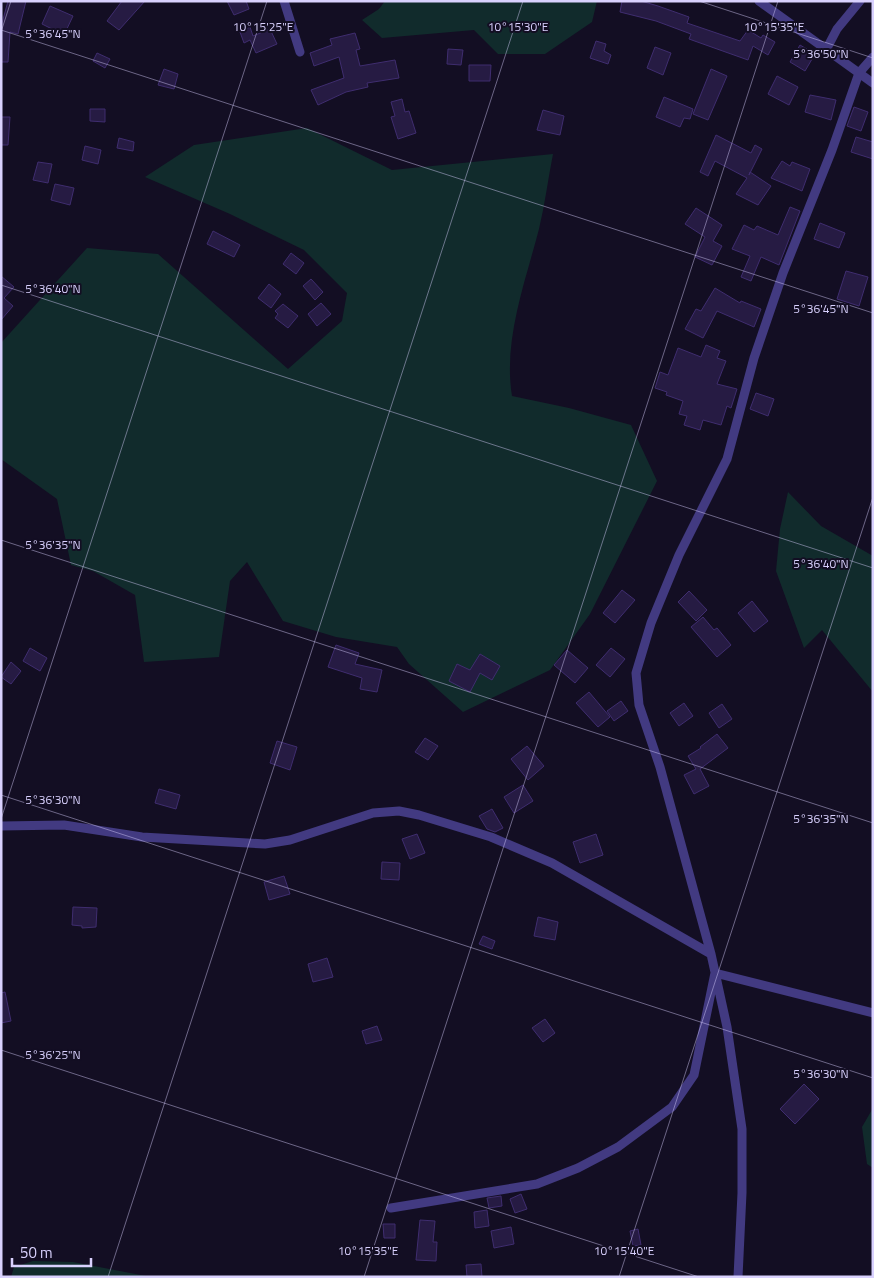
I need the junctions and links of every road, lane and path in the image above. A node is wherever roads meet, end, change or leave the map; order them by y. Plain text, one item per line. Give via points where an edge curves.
1 (284, 1) edge
2 (759, 1) edge
3 (860, 1) edge
4 (826, 50) junction
5 (300, 52) dead end
6 (873, 57) edge
7 (859, 74) junction
8 (873, 83) edge
9 (1, 826) edge
10 (711, 954) junction
11 (715, 973) junction
12 (873, 1013) edge
13 (391, 1208) dead end
14 (738, 1277) edge

1 - 5 street
2 - 4 street
3 - 4 street via 837,29
4 - 7 street
6 - 7 street
7 - 8 street
7 - 10 street via 767,317 727,459 678,555 648,631 636,673 639,705 660,767
9 - 10 street via 64,825 142,837 265,844 290,840 374,813 412,814 492,837 552,863
10 - 11 street
11 - 12 street
11 - 13 street via 694,1075 672,1107 618,1147 537,1184
11 - 14 street via 727,1027 742,1129

